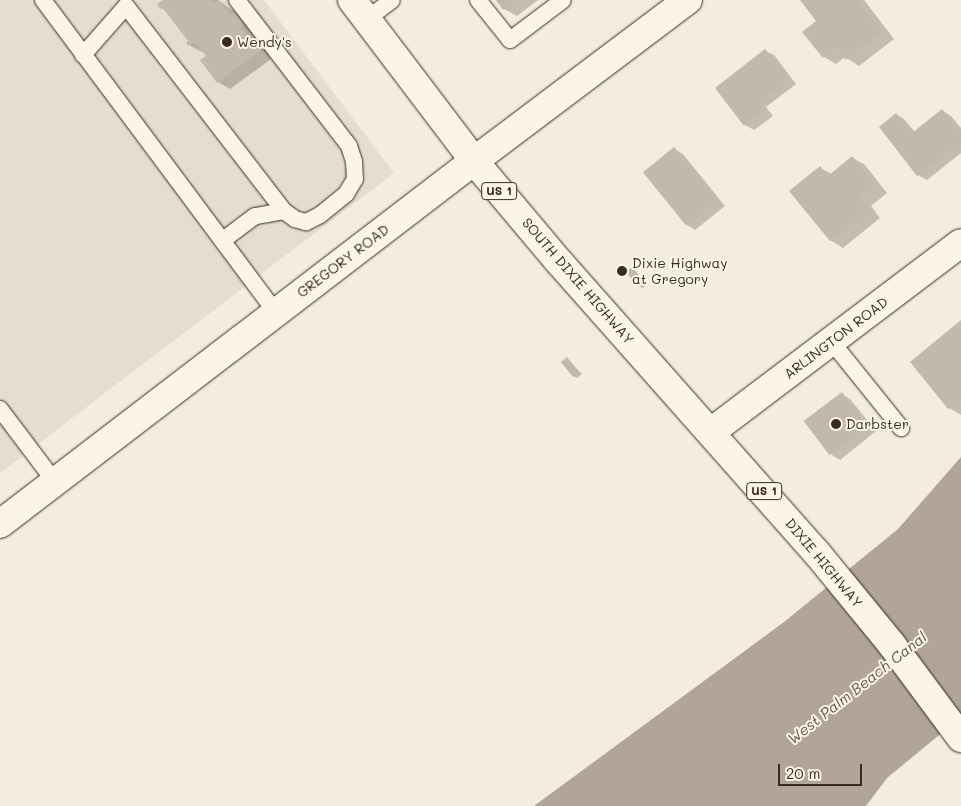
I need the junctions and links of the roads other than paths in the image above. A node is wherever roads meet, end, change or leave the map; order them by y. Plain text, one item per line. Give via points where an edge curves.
1 (42, 0) edge
2 (237, 0) edge
3 (392, 0) edge
4 (478, 0) edge
5 (563, 0) edge
6 (685, 1) edge
7 (130, 3) edge
8 (359, 9) edge
9 (83, 54) junction
10 (474, 161) junction
11 (284, 211) junction
12 (222, 241) junction
13 (961, 244) edge
14 (276, 313) junction
15 (831, 341) junction
16 (658, 372) joint
17 (0, 409) edge
18 (901, 428) dead end
19 (711, 432) junction
20 (55, 482) junction
21 (0, 524) edge
22 (961, 738) edge

1 - 9 lane
2 - 11 lane via 348,146 354,161 355,179 346,194 320,215 306,222
3 - 8 lane
4 - 5 lane via 510,40
6 - 10 street, GREGORY ROAD
7 - 9 lane
7 - 11 lane
8 - 10 street, SOUTH DIXIE HIGHWAY / US 1
9 - 12 lane
10 - 14 street, GREGORY ROAD
10 - 16 street, SOUTH DIXIE HIGHWAY / US 1
11 - 12 lane via 255,216
12 - 14 lane
13 - 15 street, ARLINGTON ROAD
14 - 20 street, GREGORY ROAD
15 - 18 lane
15 - 19 street, ARLINGTON ROAD
16 - 19 street, DIXIE HIGHWAY / US 1
17 - 20 lane
19 - 22 street, DIXIE HIGHWAY / US 1 via 892,645
20 - 21 street, GREGORY ROAD

